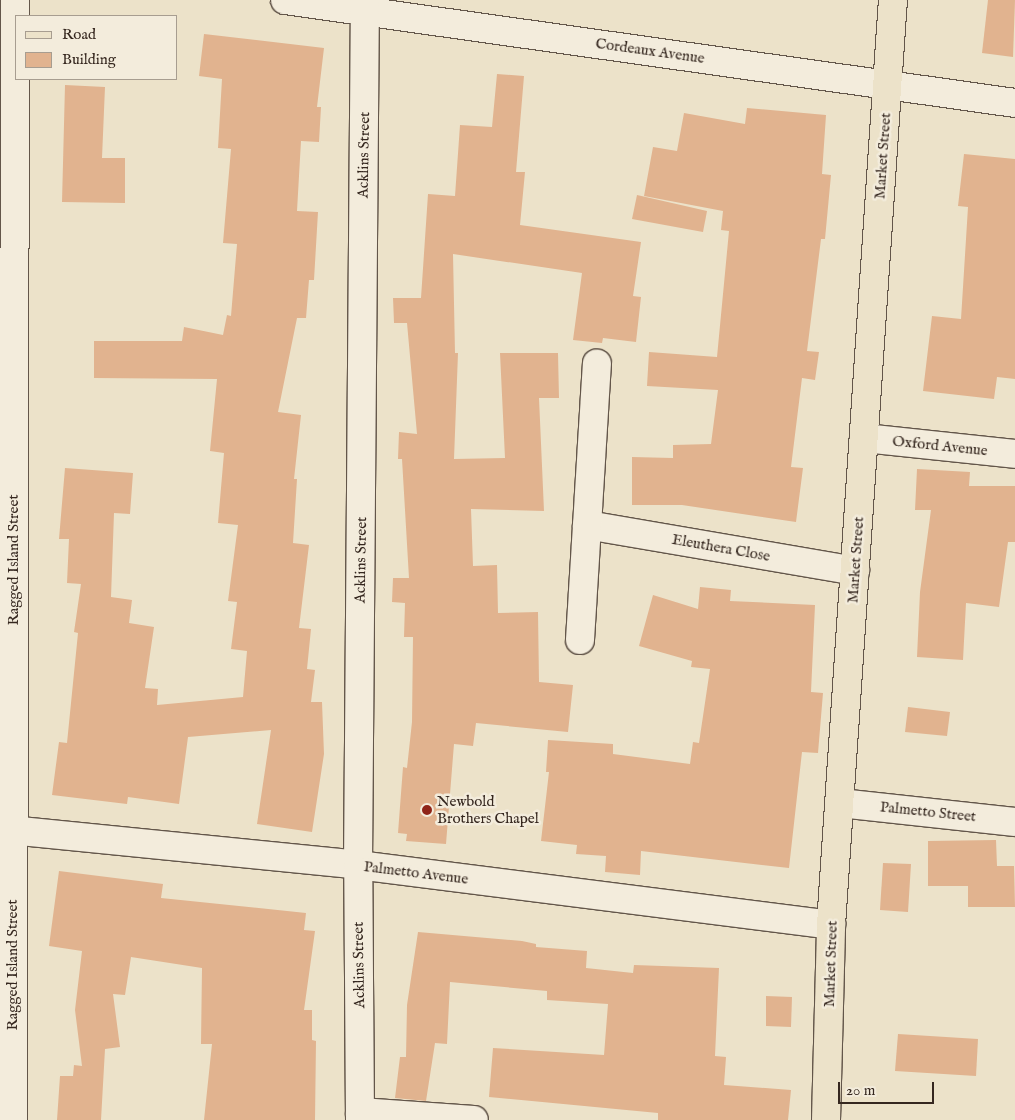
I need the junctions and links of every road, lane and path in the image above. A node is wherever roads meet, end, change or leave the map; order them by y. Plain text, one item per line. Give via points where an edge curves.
1 (15, 0) edge
2 (285, 0) edge
3 (893, 0) edge
4 (366, 5) edge
5 (887, 85) junction
6 (1015, 103) edge
7 (597, 364) dead end
8 (864, 438) junction
9 (1015, 454) edge
10 (587, 525) junction
11 (855, 571) junction
12 (580, 640) dead end
13 (840, 803) junction
14 (1015, 822) edge
15 (7, 830) edge
16 (358, 865) junction
17 (831, 925) junction
18 (360, 1116) edge
19 (13, 1120) edge
20 (474, 1120) edge
21 (826, 1120) edge

1 - 15 street, Ragged Island Street
2 - 4 street, Cordeaux Avenue
3 - 5 main road, Market Street
4 - 5 street, Cordeaux Avenue
4 - 16 street, Acklins Street
5 - 6 street, Cordeaux Avenue
5 - 8 main road, Market Street
7 - 10 street
8 - 9 street, Oxford Avenue
8 - 11 main road, Market Street
10 - 11 street, Eleuthera Close
10 - 12 street
11 - 13 main road, Market Street
13 - 14 street, Palmetto Street
13 - 17 main road, Market Street
15 - 16 street, Palmetto Avenue
15 - 19 street, Ragged Island Street
16 - 17 street, Palmetto Avenue
16 - 18 street, Acklins Street
17 - 21 main road, Market Street
18 - 20 street

